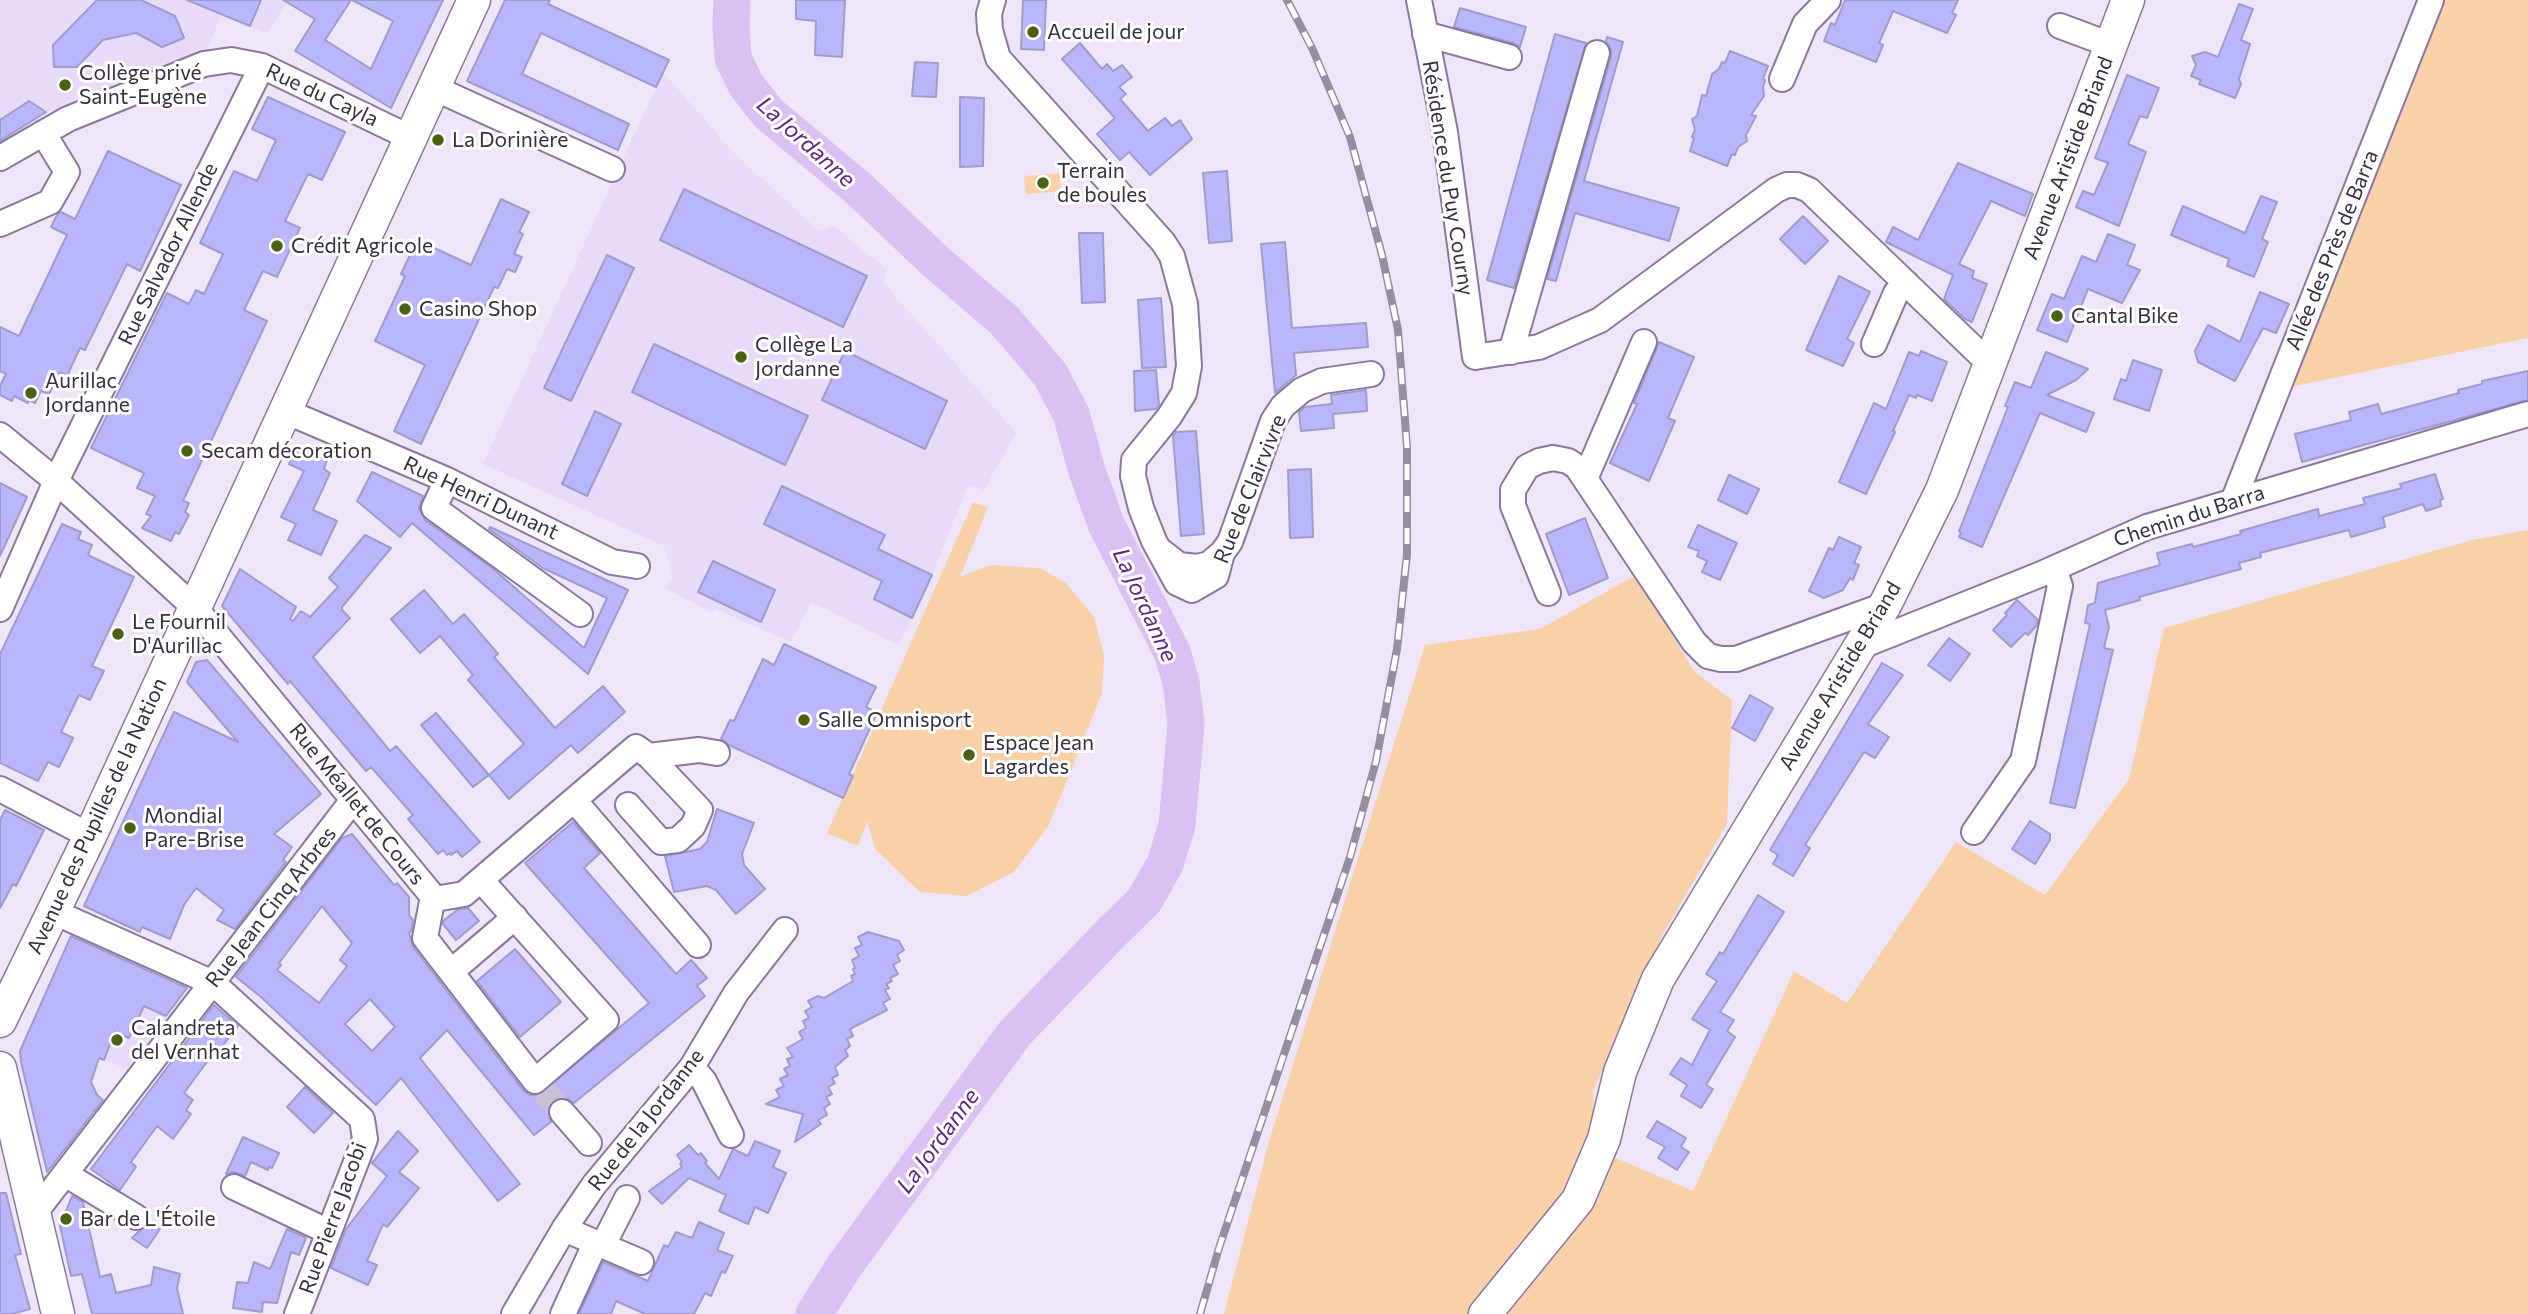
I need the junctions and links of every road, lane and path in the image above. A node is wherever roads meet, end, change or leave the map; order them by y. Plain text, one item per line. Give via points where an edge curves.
1 (474, 0) edge
2 (993, 0) edge
3 (1419, 0) edge
4 (1828, 0) edge
5 (2128, 0) edge
6 (2431, 0) edge
7 (2060, 26) dead end
8 (1425, 34) junction
9 (2111, 45) junction
10 (1597, 52) dead end
11 (1508, 57) dead end
12 (262, 66) junction
13 (1782, 79) dead end
14 (433, 88) junction
15 (43, 133) junction
16 (411, 138) junction
17 (0, 158) edge
18 (611, 169) dead end
19 (0, 224) edge
20 (1906, 283) junction
21 (1644, 342) dead end
22 (1874, 344) dead end
23 (1511, 352) junction
24 (1990, 364) junction
25 (1371, 374) dead end
26 (285, 411) junction
27 (2528, 414) edge
28 (0, 435) edge
29 (1585, 479) junction
30 (447, 480) junction
31 (56, 481) junction
32 (2234, 499) junction
33 (638, 566) dead end
34 (2054, 569) junction
35 (1548, 593) dead end
36 (1885, 605) junction
37 (195, 608) junction
38 (0, 609) edge
39 (580, 614) dead end
40 (1859, 647) junction
41 (717, 753) dead end
42 (649, 756) junction
43 (0, 789) edge
44 (354, 800) junction
45 (574, 800) junction
46 (628, 805) dead end
47 (1974, 832) dead end
48 (90, 836) junction
49 (481, 880) junction
50 (433, 896) junction
51 (54, 912) junction
52 (514, 917) junction
53 (785, 930) dead end
54 (698, 945) dead end
55 (452, 971) junction
56 (213, 983) junction
57 (0, 1021) edge
58 (692, 1067) junction
59 (0, 1068) edge
60 (562, 1112) tunnel mouth
61 (731, 1135) dead end
62 (589, 1143) dead end
63 (65, 1174) junction
64 (234, 1187) dead end
65 (627, 1198) dead end
66 (34, 1214) junction
67 (136, 1217) dead end
68 (564, 1229) junction
69 (329, 1232) junction
70 (599, 1244) junction
71 (641, 1262) dead end
72 (58, 1314) edge
73 (297, 1314) edge
74 (514, 1314) edge
75 (563, 1314) edge
76 (1485, 1314) edge

1 - 14 main road, Avenue des Pupilles de la Nation
2 - 25 street, Rue de Clairvivre via 990,30 998,58 1172,256 1185,304 1189,366 1184,393 1134,460 1133,476 1154,541 1177,583 1192,590 1216,576 1273,421 1283,406 1322,381
3 - 8 street, Résidence du Puy Courny
4 - 13 street via 1805,24
5 - 9 main road, Avenue Aristide Briand
6 - 32 street, Allée des Près de Barra
7 - 9 street
8 - 11 street
8 - 23 street, Résidence du Puy Courny via 1445,132 1475,357
9 - 24 main road, Avenue Aristide Briand
10 - 23 street
12 - 15 street, Rue du Cayla via 231,60 205,64
12 - 16 street, Rue du Cayla
12 - 31 street, Rue Salvador Allende
14 - 16 main road, Avenue des Pupilles de la Nation
14 - 18 street
15 - 17 street, Rue du Cayla
15 - 19 street via 67,172 50,202
16 - 26 main road, Avenue des Pupilles de la Nation
20 - 22 street via 1896,293
20 - 23 street via 1809,190 1787,185 1600,320 1539,347
20 - 24 street
21 - 29 street
24 - 36 main road, Avenue Aristide Briand via 1942,490
26 - 30 street, Rue Henri Dunant
26 - 37 main road, Avenue des Pupilles de la Nation
27 - 32 street, Chemin du Barra
28 - 31 street, Rue Méallet de Cours
29 - 35 street via 1568,461 1553,458 1527,467 1513,490 1513,506
29 - 36 street via 1709,656 1736,659
30 - 33 street, Rue Henri Dunant via 612,562
30 - 39 street via 434,508
31 - 37 street, Rue Méallet de Cours
31 - 38 street, Rue Salvador Allende
32 - 34 street, Chemin du Barra via 2147,527
34 - 40 street, Chemin du Barra
34 - 47 street via 2060,586 2023,761
36 - 40 main road, Avenue Aristide Briand
37 - 44 street, Rue Méallet de Cours
37 - 48 main road, Avenue des Pupilles de la Nation
40 - 76 main road, Avenue Aristide Briand via 1658,979 1620,1072 1604,1139 1578,1200
41 - 42 street, Rue Méallet de Cours via 699,750
42 - 45 street, Rue Méallet de Cours via 636,747
42 - 46 street via 700,810 693,826 678,839 661,842
43 - 48 street
44 - 50 street, Rue Méallet de Cours
44 - 56 street, Rue Jean Cinq Arbres
45 - 49 street, Rue Méallet de Cours
45 - 54 street
48 - 51 main road, Avenue des Pupilles de la Nation
49 - 50 street, Rue Méallet de Cours via 464,894
49 - 52 street
50 - 55 street via 425,938
51 - 56 street, Rue Pierre Jacobi
51 - 57 main road, Avenue des Pupilles de la Nation
52 - 55 street
52 - 55 street via 606,1020 539,1085
53 - 58 street, Rue de la Jordanne via 736,993
56 - 63 street, Rue Jean Cinq Arbres
56 - 69 street, Rue Pierre Jacobi via 362,1119 365,1139
58 - 61 street
58 - 68 street, Rue de la Jordanne via 594,1185
59 - 66 main road
60 - 62 street
63 - 66 street, Rue Jean Cinq Arbres
63 - 67 street
64 - 69 street
65 - 70 street
66 - 72 main road
68 - 70 street
68 - 74 street, Rue de la Jordanne
69 - 73 street, Rue Pierre Jacobi
70 - 71 street
70 - 75 street

